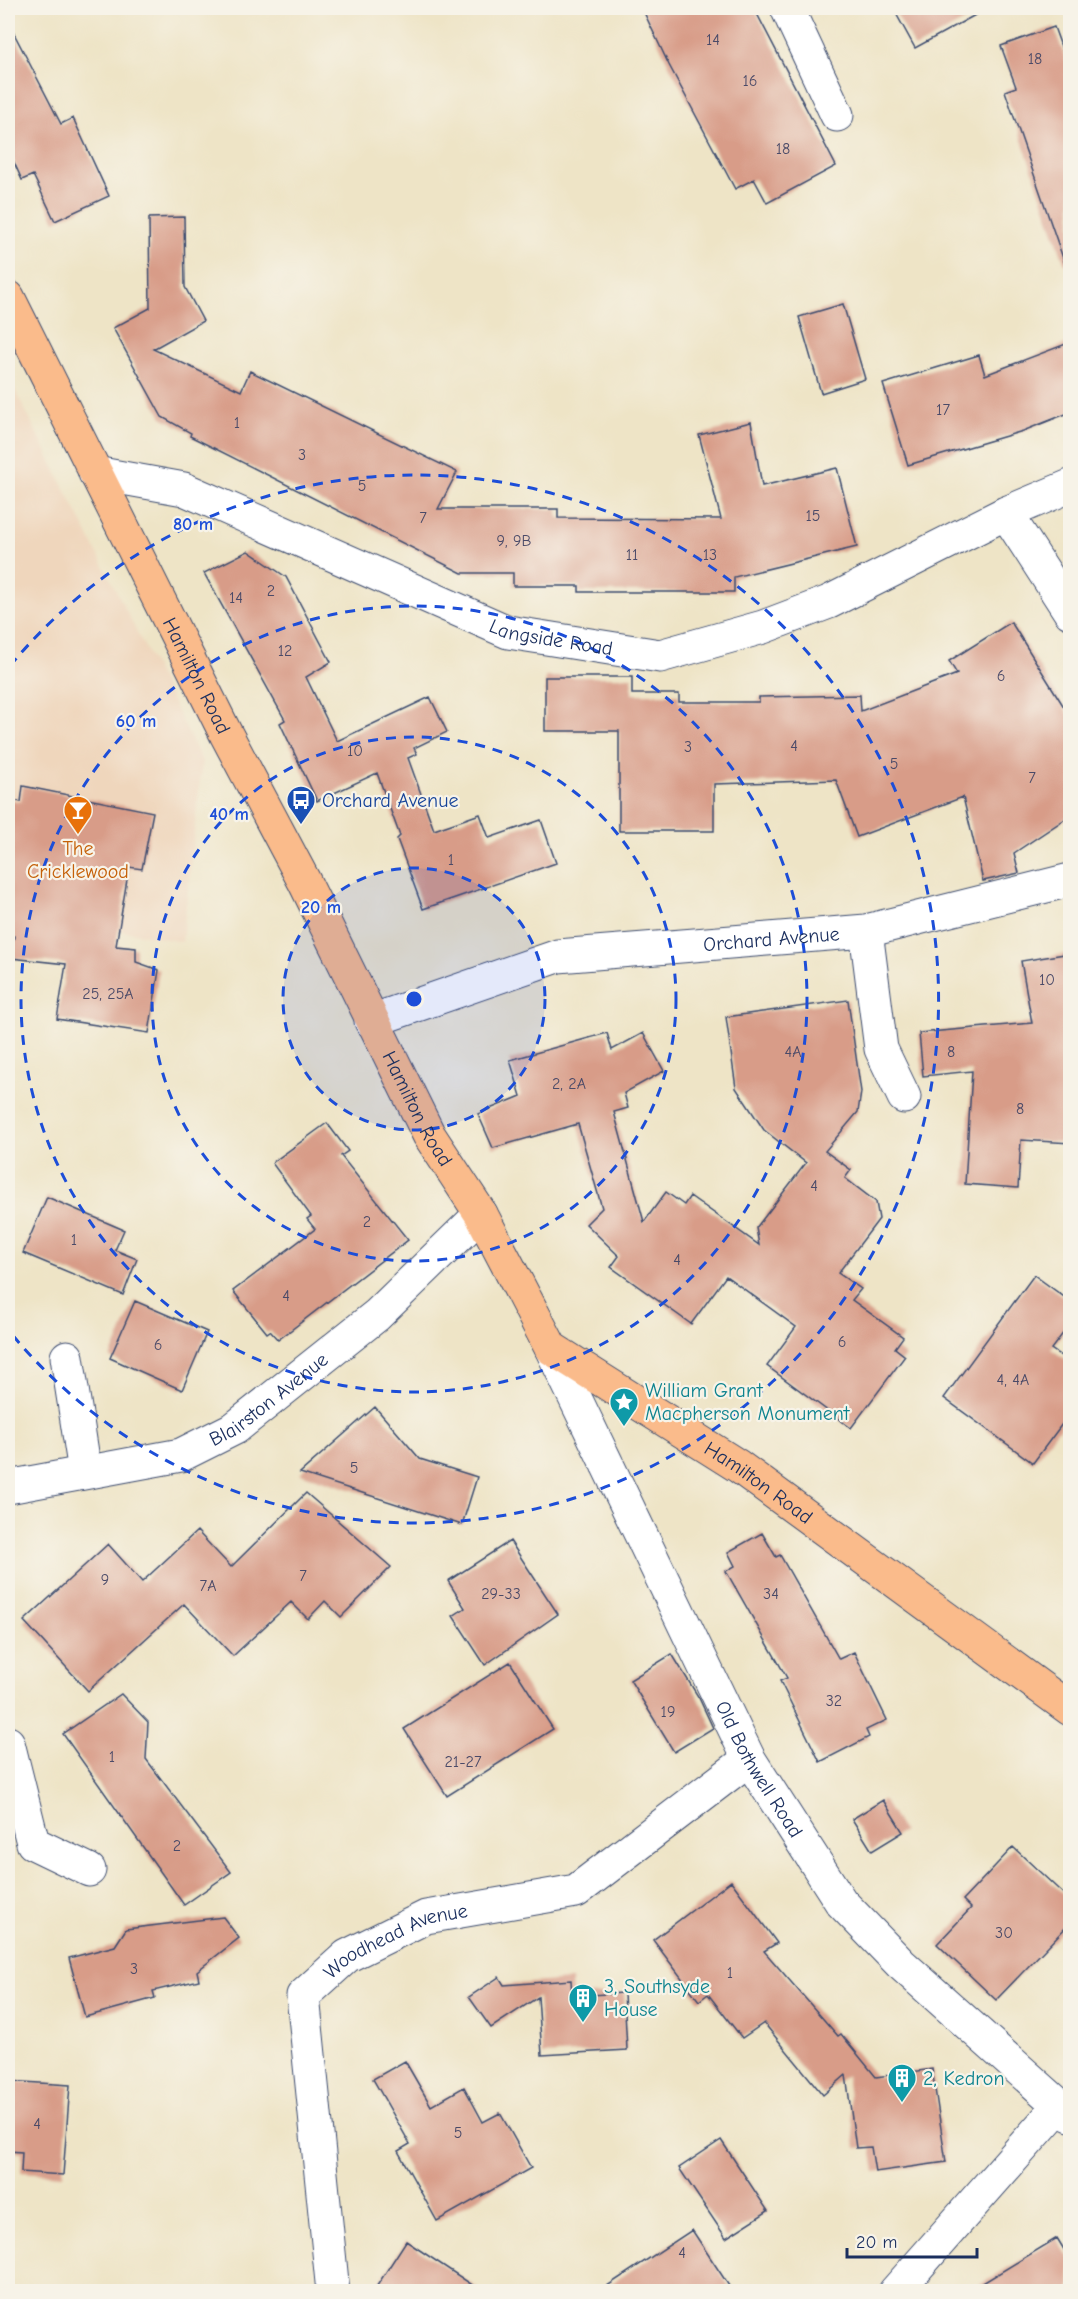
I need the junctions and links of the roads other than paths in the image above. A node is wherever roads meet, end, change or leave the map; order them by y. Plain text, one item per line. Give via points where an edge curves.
1 (787, 8) edge
2 (837, 115) dead end
3 (8, 301) edge
4 (95, 473) junction
5 (1071, 486) edge
6 (1006, 513) junction
7 (1071, 612) edge
8 (1071, 880) edge
9 (866, 931) junction
10 (371, 1021) junction
11 (904, 1097) dead end
12 (481, 1214) junction
13 (552, 1348) junction
14 (66, 1357) dead end
15 (85, 1472) junction
16 (8, 1487) edge
17 (1071, 1709) edge
18 (10, 1760) edge
19 (749, 1760) junction
20 (89, 1869) dead end
21 (1065, 2111) edge
22 (333, 2292) edge
23 (895, 2292) edge

1 - 2 street
3 - 4 main road, Hamilton Road
4 - 6 street, Langside Road via 184,489 508,632 660,656 763,627 829,602
4 - 10 main road, Hamilton Road via 304,881
5 - 6 street, Langside Road
6 - 7 street
8 - 9 street, Orchard Avenue
9 - 10 street, Orchard Avenue via 558,956
9 - 11 street via 881,1049
10 - 12 main road, Hamilton Road via 429,1135
12 - 13 main road, Hamilton Road
12 - 15 street, Blairston Avenue via 377,1315 235,1428 181,1455
13 - 17 main road, Hamilton Road via 738,1466
13 - 19 street, Old Bothwell Road
14 - 15 street
15 - 16 street, Blairston Avenue
18 - 20 street via 33,1843
19 - 21 street, Old Bothwell Road via 841,1902 908,1971
19 - 22 street, Woodhead Avenue via 576,1891 426,1917 347,1956 303,1996
21 - 23 street

